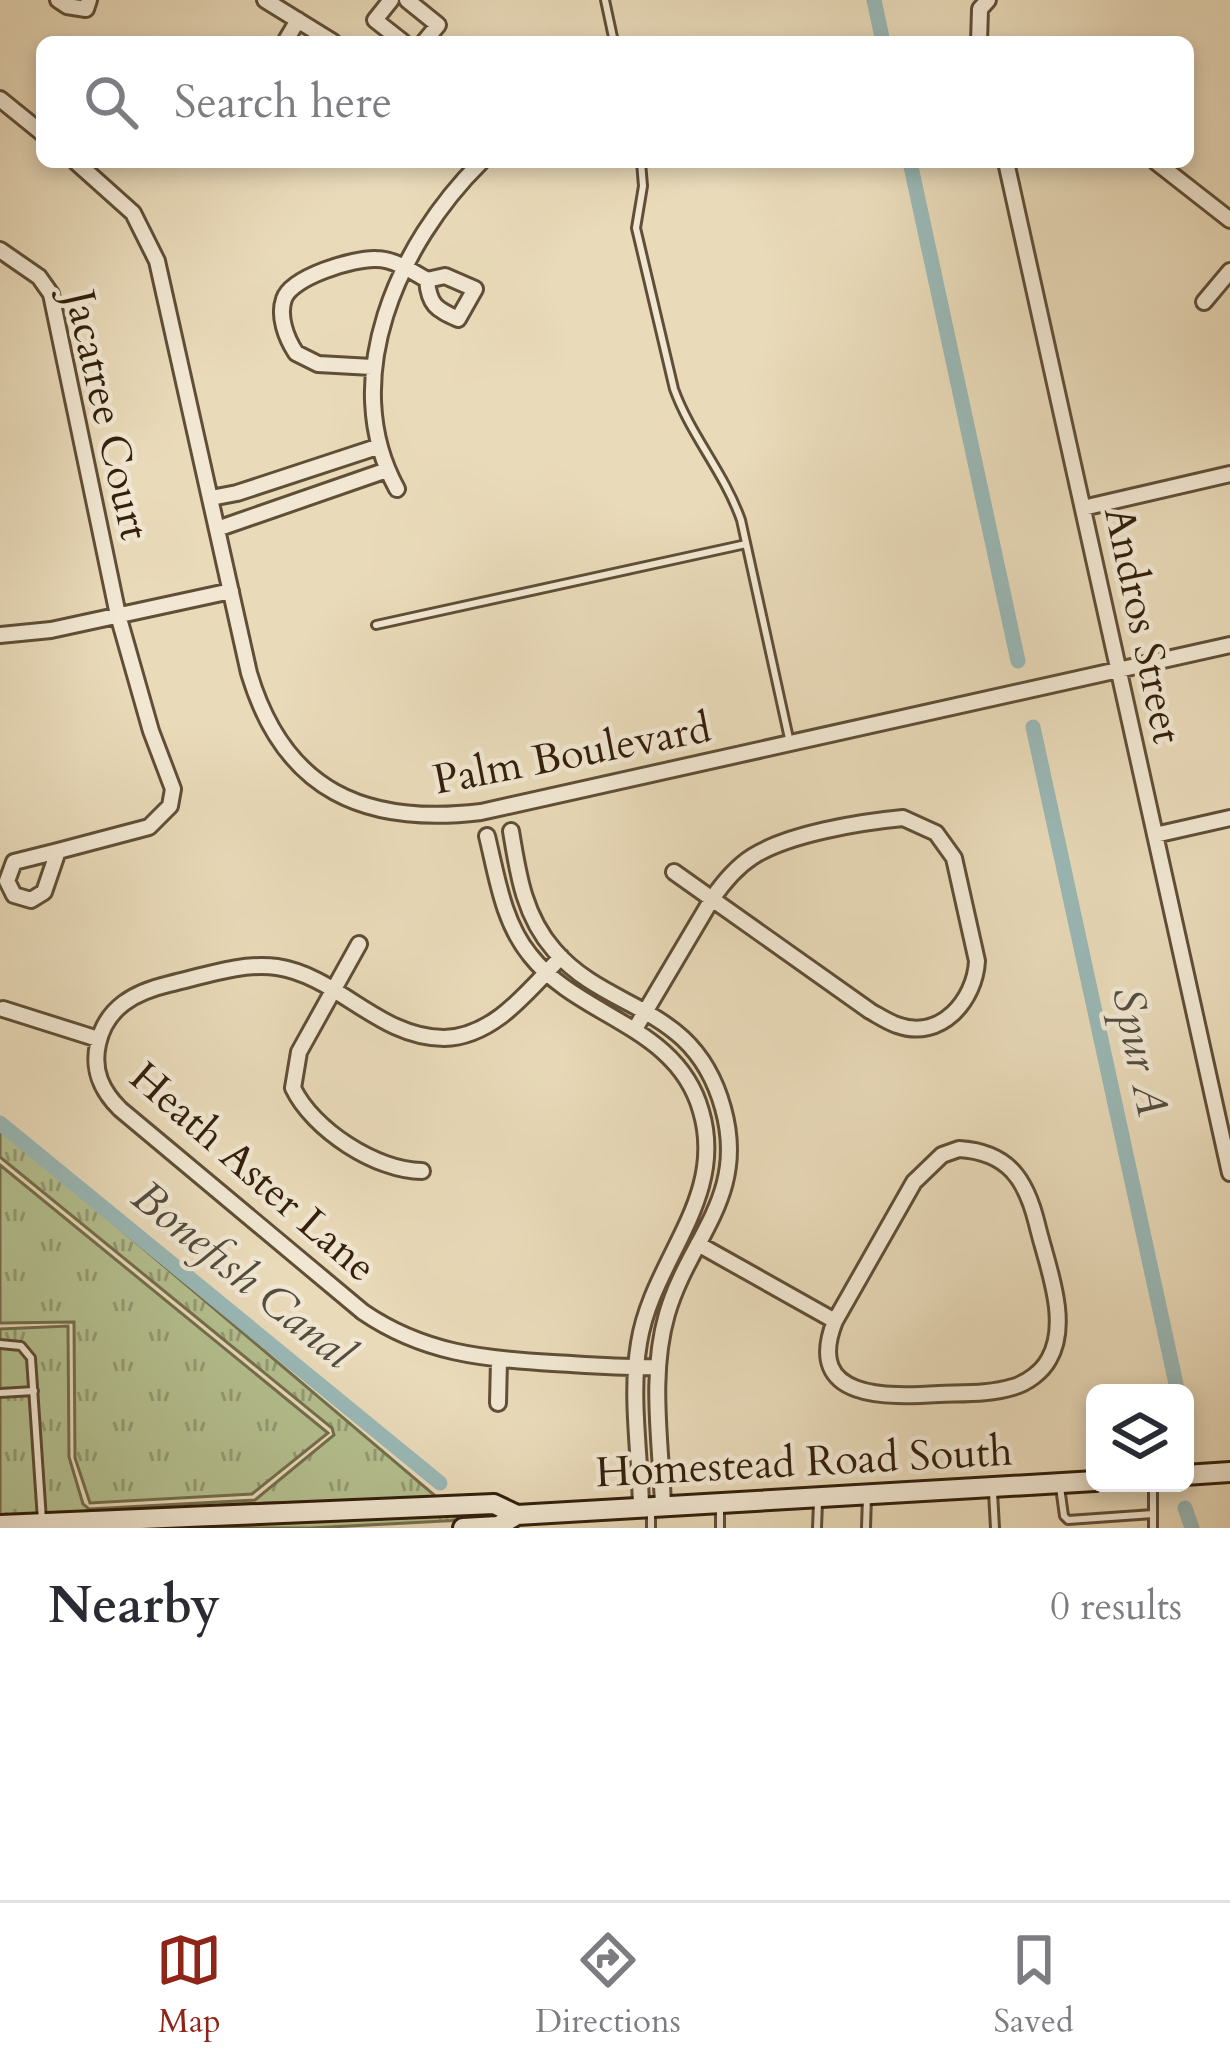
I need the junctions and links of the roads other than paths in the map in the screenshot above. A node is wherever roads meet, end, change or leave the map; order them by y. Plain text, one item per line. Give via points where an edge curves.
1 (58, 0) edge
2 (89, 0) edge
3 (265, 0) edge
4 (391, 0) edge
5 (407, 0) edge
6 (604, 0) edge
7 (988, 0) edge
8 (298, 20) junction
9 (289, 36) edge
10 (323, 36) edge
11 (395, 36) edge
12 (429, 36) edge
13 (613, 36) edge
14 (979, 36) edge
15 (0, 98) edge
16 (36, 129) edge
17 (83, 168) edge
18 (476, 168) edge
19 (642, 168) edge
20 (1007, 168) edge
21 (1164, 168) edge
22 (1230, 220) edge
23 (0, 250) edge
24 (405, 268) junction
25 (1230, 271) edge
26 (427, 280) dead end
27 (1204, 302) dead end
28 (372, 367) junction
29 (377, 447) junction
30 (386, 470) junction
31 (1230, 474) edge
32 (397, 489) dead end
33 (211, 498) junction
34 (1083, 508) junction
35 (217, 529) junction
36 (746, 544) junction
37 (231, 591) junction
38 (118, 615) junction
39 (376, 625) dead end
40 (0, 635) edge
41 (1230, 645) edge
42 (1119, 670) junction
43 (790, 743) junction
44 (1230, 818) edge
45 (511, 831) dead end
46 (1155, 835) junction
47 (487, 836) dead end
48 (58, 851) dead end
49 (674, 872) dead end
50 (518, 874) junction
51 (497, 879) junction
52 (712, 899) junction
53 (359, 944) dead end
54 (561, 957) junction
55 (546, 973) junction
56 (332, 990) junction
57 (3, 1009) edge
58 (646, 1010) junction
59 (635, 1029) junction
60 (98, 1039) junction
61 (422, 1171) dead end
62 (1230, 1173) edge
63 (684, 1234) junction
64 (701, 1246) junction
65 (835, 1321) junction
66 (0, 1343) edge
67 (500, 1360) junction
68 (636, 1367) junction
69 (658, 1367) junction
70 (34, 1391) junction
71 (0, 1393) edge
72 (499, 1403) dead end
73 (1230, 1472) edge
74 (1194, 1474) edge
75 (1086, 1482) edge
76 (1060, 1484) junction
77 (992, 1488) junction
78 (1153, 1492) edge
79 (867, 1495) junction
80 (818, 1498) junction
81 (721, 1504) junction
82 (652, 1506) junction
83 (1153, 1514) junction
84 (517, 1515) junction
85 (0, 1525) edge
86 (43, 1525) edge
87 (464, 1528) edge
88 (651, 1528) edge
89 (720, 1528) edge
90 (818, 1528) edge
91 (866, 1528) edge
92 (995, 1528) edge
93 (1153, 1528) edge

1 - 2 street via 86,9
3 - 8 street
4 - 11 street via 375,20
5 - 12 street via 438,25
6 - 13 lane
7 - 14 street
8 - 9 street
8 - 10 street
15 - 16 street
17 - 33 street, Palm Boulevard via 133,214 149,242
18 - 24 street
19 - 36 lane via 636,228 674,389 730,488
20 - 34 street, Andros Street
21 - 22 street
23 - 38 street, Jacatree Court via 51,294
24 - 26 street
24 - 28 street
24 - 28 street via 379,258 336,266 288,291 282,303 296,352 318,364
25 - 27 street
28 - 29 street
29 - 30 street
29 - 33 street
30 - 32 street
30 - 35 street
31 - 34 street
33 - 35 street, Palm Boulevard
34 - 42 street, Andros Street
35 - 37 street, Palm Boulevard
36 - 39 lane
36 - 43 lane
37 - 38 street
37 - 43 street, Palm Boulevard via 257,700 273,731 330,789 390,813 481,812
38 - 40 street
38 - 48 street, Jacatree Court via 173,789 170,806 149,827
41 - 42 street, Palm Boulevard
42 - 43 street, Palm Boulevard
42 - 46 street, Andros Street
44 - 46 street
45 - 50 street
46 - 62 street, Andros Street
47 - 51 street
49 - 52 street
50 - 51 street
50 - 54 street via 530,913
51 - 55 street via 513,929
52 - 52 street via 741,864 783,843 879,820 924,824 954,857 976,978 950,1017 916,1029 898,1026
52 - 58 street
53 - 56 street
54 - 55 street, Heath Aster Lane
54 - 58 street
55 - 56 street, Heath Aster Lane via 481,1030 446,1038 390,1024
55 - 59 street
56 - 60 street, Heath Aster Lane via 280,967 234,969 132,995
56 - 61 street via 306,1036 293,1088 325,1126 381,1165
57 - 60 street
58 - 59 street
58 - 64 street via 692,1048 723,1105 728,1172
59 - 63 street via 673,1060 701,1108 703,1189
60 - 67 street, Heath Aster Lane via 96,1072 110,1099 363,1312 436,1350
63 - 64 street
63 - 68 street via 650,1300
64 - 65 street
64 - 69 street via 667,1314
65 - 65 street via 828,1352 835,1372 860,1392 1009,1389 1039,1372 1058,1321 1029,1192 1010,1165 959,1149 927,1167
66 - 70 lane via 27,1351
67 - 68 street, Heath Aster Lane
67 - 72 street
68 - 69 street, Heath Aster Lane
68 - 82 street
69 - 82 street
70 - 71 lane
70 - 86 lane
73 - 74 main road
75 - 76 main road, Homestead Road South
76 - 77 main road, Homestead Road South
76 - 83 lane via 1068,1520
77 - 79 main road, Homestead Road South
77 - 92 lane
78 - 83 lane
79 - 80 main road, Homestead Road South
79 - 91 lane
80 - 81 main road, Homestead Road South
80 - 90 lane
81 - 82 main road, Homestead Road South
81 - 89 lane
82 - 84 main road, Homestead Road South
82 - 88 lane
83 - 93 lane
84 - 86 main road, Homestead Road South via 494,1504
84 - 87 main road, Homestead Road South via 498,1526
85 - 86 main road, Homestead Road South

